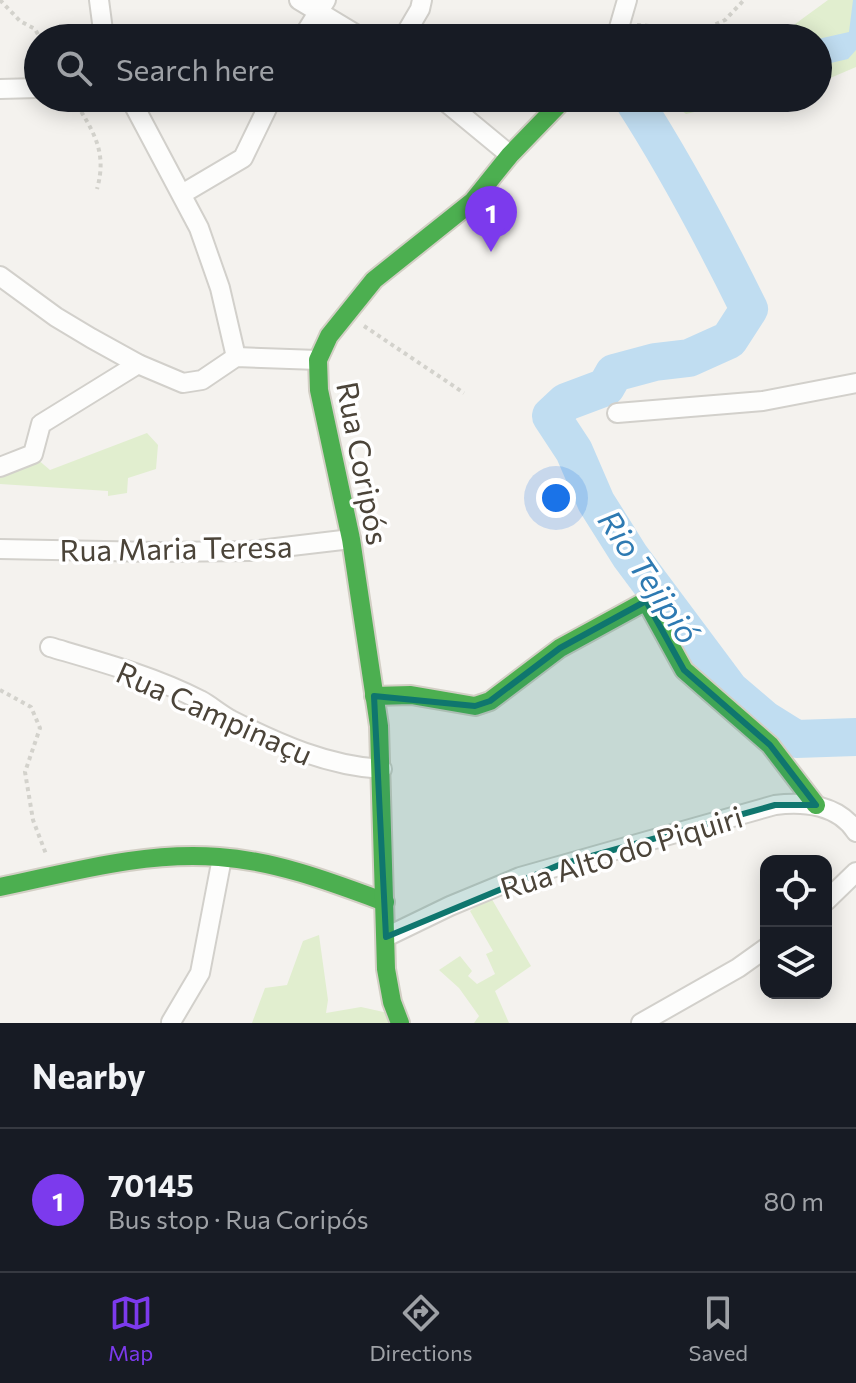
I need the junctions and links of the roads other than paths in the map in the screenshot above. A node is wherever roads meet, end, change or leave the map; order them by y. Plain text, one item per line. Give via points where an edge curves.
1 (99, 0) edge
2 (299, 0) edge
3 (422, 0) edge
4 (627, 0) edge
5 (322, 6) edge
6 (102, 24) edge
7 (311, 24) edge
8 (344, 24) edge
9 (411, 24) edge
10 (621, 24) edge
11 (24, 88) edge
12 (0, 89) edge
13 (138, 112) edge
14 (265, 112) edge
15 (458, 112) edge
16 (551, 112) edge
17 (510, 155) junction
18 (182, 194) junction
19 (2, 280) edge
20 (236, 357) junction
21 (318, 360) junction
22 (138, 364) junction
23 (856, 383) edge
24 (617, 413) dead end
25 (0, 467) edge
26 (351, 539) junction
27 (0, 549) edge
28 (50, 647) dead end
29 (374, 696) junction
30 (382, 769) junction
31 (816, 805) junction
32 (856, 832) edge
33 (222, 858) junction
34 (856, 872) edge
35 (0, 887) edge
36 (832, 895) edge
37 (385, 902) junction
38 (386, 937) junction
39 (760, 952) edge
40 (171, 1022) edge
41 (400, 1023) edge
42 (641, 1023) edge

1 - 6 street
2 - 5 street
3 - 9 street
4 - 10 street
5 - 7 street
5 - 8 street
11 - 12 street
13 - 18 street
14 - 18 street via 243,158
15 - 17 street
16 - 17 street, Rua Coripós
17 - 21 street, Rua Coripós via 473,201 374,280 329,336
18 - 20 street via 212,262
19 - 22 street
20 - 21 street
20 - 22 street via 191,383
21 - 26 street, Rua Coripós via 323,418
22 - 25 street via 41,424 33,454
23 - 24 street via 763,401
26 - 27 street, Rua Maria Teresa via 210,552
26 - 29 street, Rua Coripós
28 - 30 street, Rua Campinaçu via 130,671 323,760
29 - 30 street, Rua Coripós
29 - 31 street via 411,695 475,706 490,701 560,648 646,601 684,670 770,745
30 - 37 street, Rua Coripós
31 - 32 street, Rua Alto do Piquiri
31 - 38 street, Rua Alto do Piquiri via 775,805 559,865 476,895
33 - 35 street via 154,858
33 - 37 street via 289,870
33 - 40 street via 200,973
34 - 36 street
37 - 38 street, Rua Coripós
38 - 41 street, Rua Coripós via 386,969
39 - 42 street

